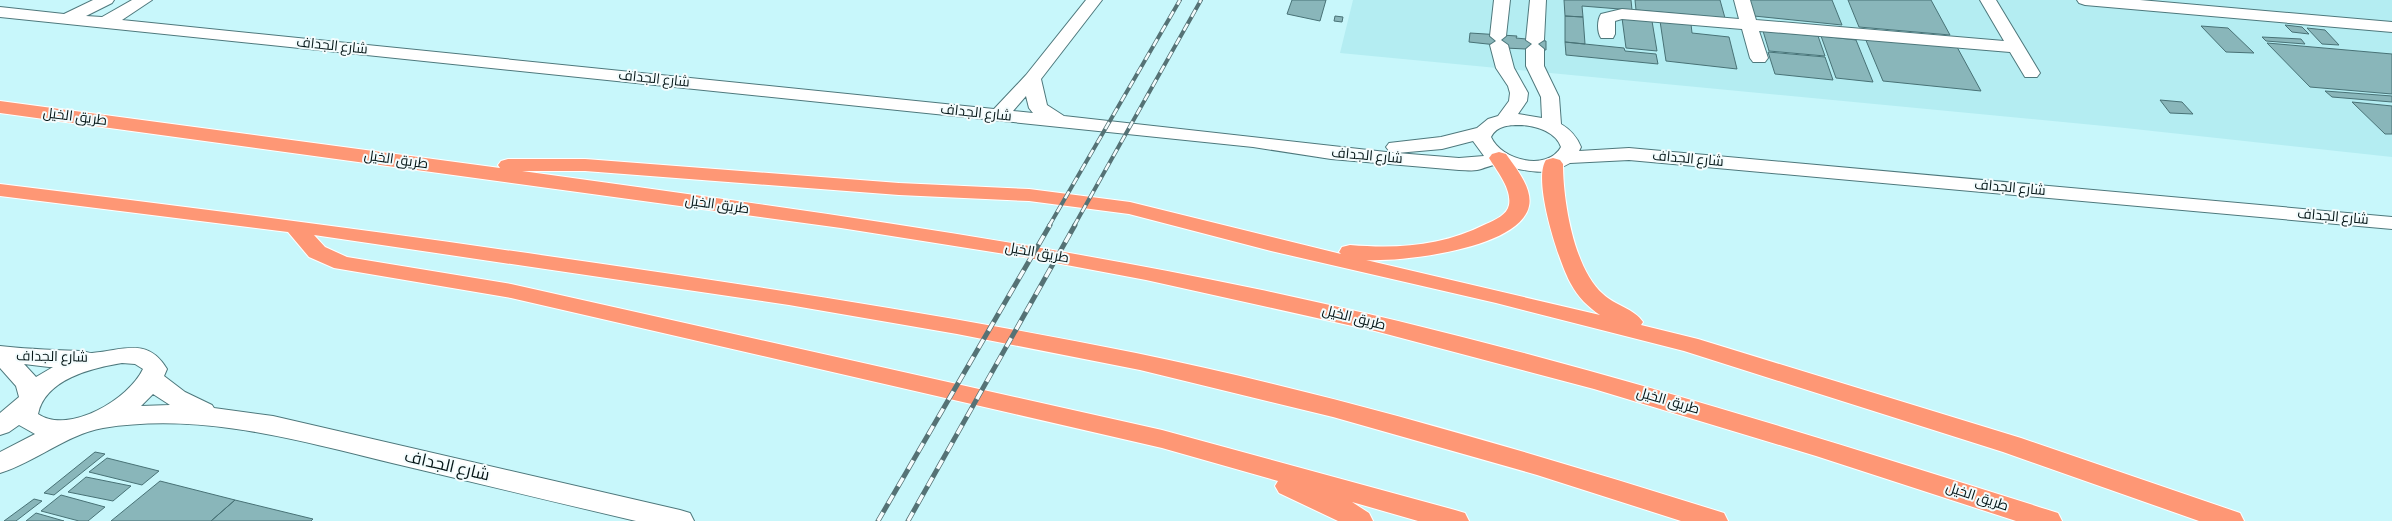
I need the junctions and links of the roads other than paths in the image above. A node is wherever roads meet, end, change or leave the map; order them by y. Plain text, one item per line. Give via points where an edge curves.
1 (106, 0) edge
2 (144, 0) edge
3 (1094, 0) edge
4 (1502, 0) edge
5 (1538, 0) edge
6 (1742, 0) edge
7 (1988, 0) edge
8 (2085, 0) edge
9 (2264, 0) edge
10 (0, 12) edge
11 (2282, 17) junction
12 (68, 18) junction
13 (106, 22) junction
14 (1749, 24) junction
15 (2392, 27) edge
16 (1607, 34) dead end
17 (2016, 47) junction
18 (1759, 58) dead end
19 (2031, 73) dead end
20 (1032, 79) junction
21 (0, 107) edge
22 (959, 111) junction
23 (999, 115) junction
24 (1017, 117) junction
25 (1504, 121) junction
26 (1060, 122) junction
27 (1483, 132) junction
28 (1559, 132) junction
29 (1308, 148) junction
30 (1629, 154) junction
31 (1499, 158) junction
32 (1560, 161) junction
33 (443, 166) junction
34 (0, 190) edge
35 (2392, 223) edge
36 (1198, 225) junction
37 (295, 226) junction
38 (1690, 345) junction
39 (1, 355) edge
40 (102, 358) junction
41 (153, 380) junction
42 (28, 402) junction
43 (214, 415) junction
44 (88, 423) junction
45 (0, 426) edge
46 (1162, 439) junction
47 (0, 463) edge
48 (680, 521) edge
49 (1360, 521) edge
50 (1455, 521) edge
51 (1714, 521) edge
52 (2048, 521) edge
53 (2230, 521) edge

1 - 12 street
2 - 13 street
3 - 20 street
4 - 25 street via 1498,40 1505,68 1519,93 1518,101
5 - 28 street via 1535,66 1550,97
6 - 14 street
7 - 17 street
8 - 11 street
9 - 11 street
10 - 12 street, شارع الجداف
11 - 15 street
12 - 13 street, شارع الجداف
13 - 22 street, شارع الجداف
14 - 16 street via 1615,14 1607,18
14 - 17 street
14 - 18 street
17 - 19 street
20 - 22 street via 1002,95
20 - 23 street
20 - 24 street
20 - 26 street via 1038,108
21 - 33 highway, طريق الخيل
22 - 23 street, شارع الجداف
23 - 24 street, شارع الجداف
24 - 26 street, شارع الجداف
25 - 27 street, شارع الجداف via 1495,123
25 - 28 street, شارع الجداف via 1528,120
26 - 29 street, شارع الجداف
27 - 29 street, شارع الجداف via 1415,147 1329,145
27 - 31 street, شارع الجداف via 1482,142 1485,148
28 - 30 street, شارع الجداف
28 - 32 street via 1571,147
29 - 31 street, شارع الجداف via 1331,153 1464,164 1477,164
30 - 32 street, شارع الجداف
30 - 35 street, شارع الجداف
31 - 32 street, شارع الجداف via 1531,166
31 - 36 highway via 1517,192 1519,205 1516,211 1506,222 1489,232 1452,245 1409,253 1363,254
32 - 38 highway via 1553,199 1576,275 1582,286 1616,314
33 - 36 highway via 585,165 900,189 1029,195 1130,208
33 - 52 highway, طريق الخيل via 994,245 1305,306 1657,397 1857,458
34 - 37 highway
36 - 38 highway via 1271,245 1496,296
37 - 46 highway via 316,252 342,262 511,291
37 - 51 highway via 797,299 957,326 1132,360 1348,412 1542,467
38 - 53 highway via 2012,445
39 - 40 street, شارع الجداف via 49,360
39 - 42 street, شارع الجداف via 28,384
40 - 41 street via 139,356 150,361 155,369
40 - 42 street via 61,373 44,384
41 - 43 street, شارع الجداف via 178,399
41 - 44 street via 142,394 122,408
42 - 44 street, شارع الجداف via 25,417 30,424 58,429
42 - 45 street
43 - 44 street, شارع الجداف via 158,414
43 - 48 street, شارع الجداف via 273,425
44 - 47 street
46 - 49 highway via 1303,491 1340,508
46 - 50 highway

